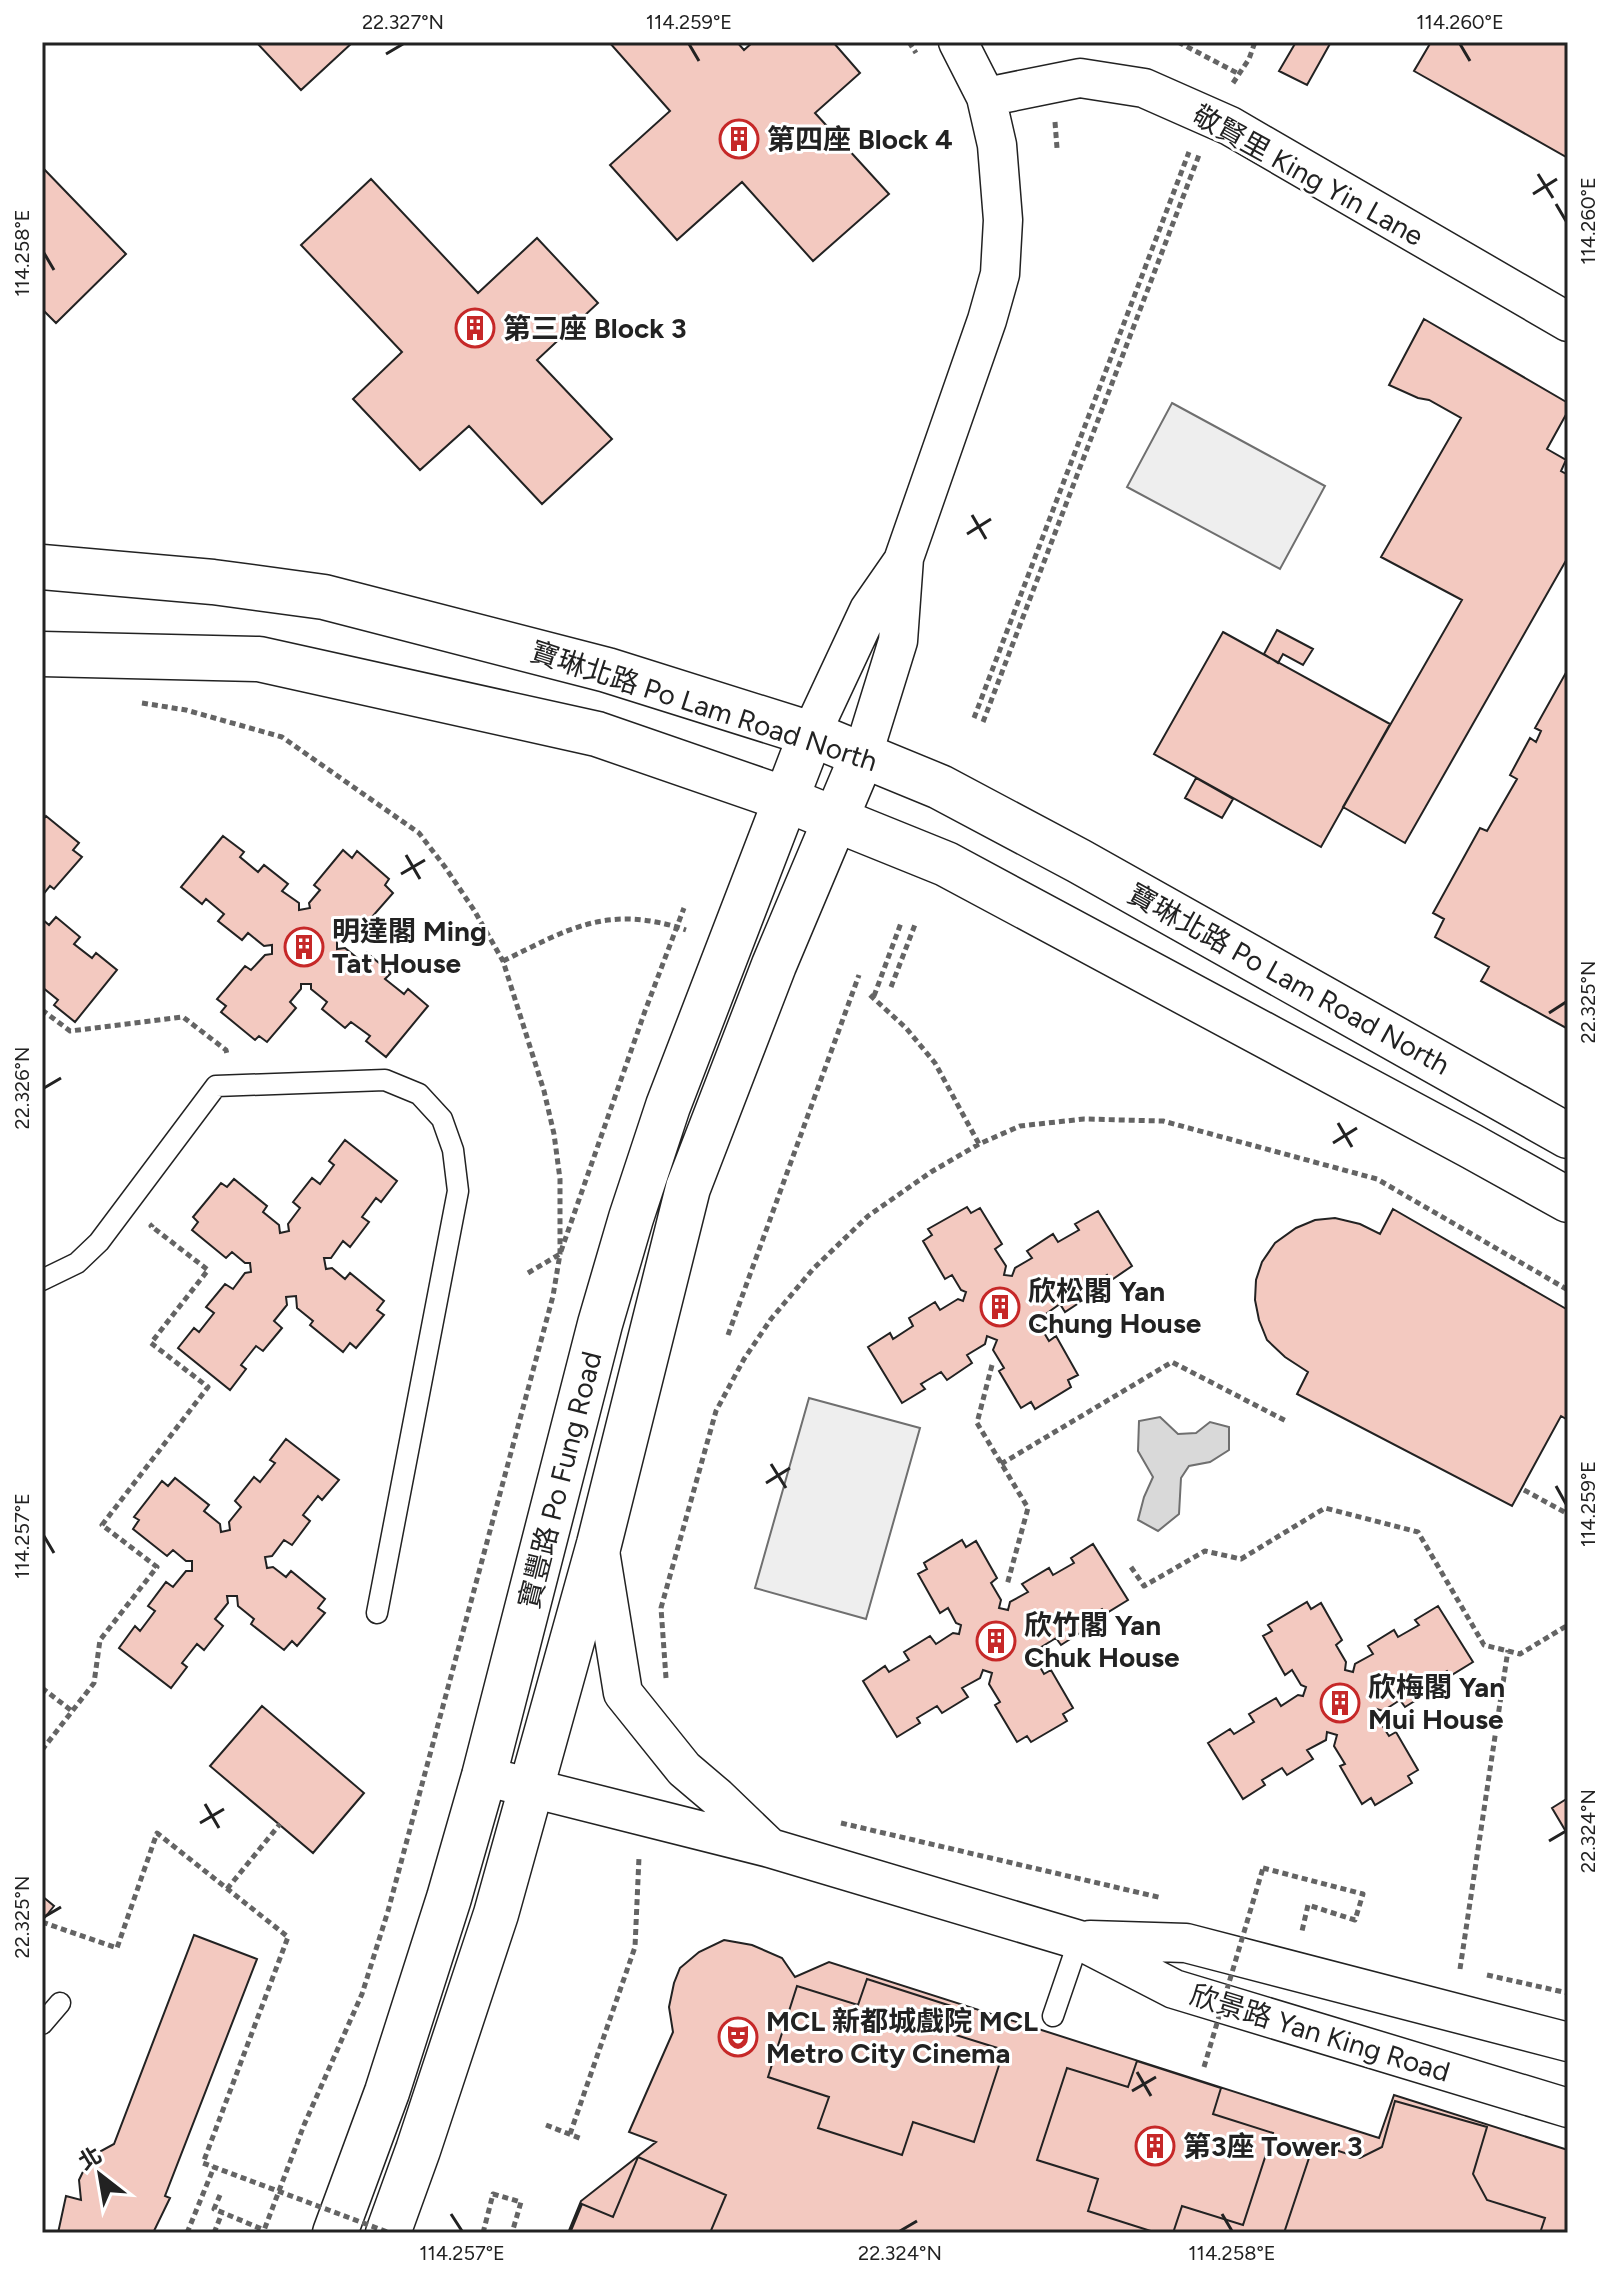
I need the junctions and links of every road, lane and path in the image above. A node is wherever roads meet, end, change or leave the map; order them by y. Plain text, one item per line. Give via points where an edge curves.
1 (909, 42) edge
2 (958, 42) edge
3 (1178, 42) edge
4 (1255, 42) edge
5 (922, 64) dead end
6 (1239, 74) junction
7 (986, 97) junction
8 (1205, 134) junction
9 (1563, 310) edge
10 (904, 558) junction
11 (42, 567) edge
12 (42, 654) edge
13 (974, 718) dead end
14 (983, 722) dead end
15 (811, 734) junction
16 (863, 754) junction
17 (785, 799) junction
18 (836, 820) junction
19 (684, 908) dead end
20 (916, 922) dead end
21 (901, 923) dead end
22 (677, 927) junction
23 (686, 930) dead end
24 (503, 961) dead end
25 (859, 975) dead end
26 (891, 987) dead end
27 (42, 1010) edge
28 (231, 1085) junction
29 (1568, 1136) edge
30 (979, 1144) junction
31 (1568, 1200) edge
32 (161, 1214) dead end
33 (528, 1273) dead end
34 (42, 1280) edge
35 (1568, 1290) edge
36 (771, 1319) dead end
37 (728, 1335) dead end
38 (992, 1365) dead end
39 (1288, 1422) dead end
40 (1001, 1464) junction
41 (1524, 1490) dead end
42 (1568, 1514) edge
43 (599, 1544) junction
44 (1131, 1567) dead end
45 (1007, 1585) dead end
46 (377, 1613) dead end
47 (1568, 1625) edge
48 (1508, 1650) junction
49 (42, 1688) edge
50 (72, 1711) junction
51 (42, 1750) edge
52 (484, 1776) junction
53 (531, 1787) junction
54 (841, 1823) dead end
55 (280, 1824) dead end
56 (407, 1845) dead end
57 (770, 1848) junction
58 (227, 1889) junction
59 (1164, 1899) dead end
60 (1241, 1917) dead end
61 (1256, 1921) dead end
62 (42, 1922) edge
63 (1316, 1935) dead end
64 (1079, 1940) junction
65 (1446, 1966) dead end
66 (1476, 1972) dead end
67 (1568, 1993) edge
68 (60, 2003) dead end
69 (1053, 2016) dead end
70 (42, 2024) edge
71 (1568, 2042) edge
72 (1204, 2067) dead end
73 (1568, 2108) edge
74 (546, 2125) dead end
75 (582, 2139) dead end
76 (214, 2167) junction
77 (220, 2195) dead end
78 (222, 2213) junction
79 (264, 2232) edge
80 (187, 2233) edge
81 (214, 2233) edge
82 (335, 2233) edge
83 (389, 2233) edge
84 (483, 2233) edge
85 (512, 2233) edge

1 - 5 path
2 - 7 street
3 - 6 path
4 - 6 path
6 - 8 path
7 - 8 street, 敬賢里 King Yin Lane via 1080,78 1144,88
7 - 10 street via 997,145 1003,220 1000,274
8 - 9 street, 敬賢里 King Yin Lane via 1230,126
8 - 13 path via 1191,145
8 - 14 path
10 - 15 street via 869,610
10 - 16 street via 898,641
11 - 15 main road, 寶琳北路 Po Lam Road North via 324,597 607,670
12 - 17 main road, 寶琳北路 Po Lam Road North via 259,659 597,734
15 - 16 main road, 寶琳北路 Po Lam Road North
15 - 17 main road, 寶豐路 Po Fung Road
16 - 18 main road, 寶豐路 Po Fung Road
16 - 29 main road, 寶琳北路 Po Lam Road North via 940,787 1079,861
17 - 18 main road, 寶琳北路 Po Lam Road North
17 - 52 main road, 寶豐路 Po Fung Road via 631,1218
18 - 31 main road, 寶琳北路 Po Lam Road North via 946,864
18 - 43 main road, 寶豐路 Po Fung Road via 688,1188
19 - 22 path
20 - 26 path
21 - 30 path via 872,995 935,1063
22 - 23 path
22 - 24 path via 634,919 585,923
22 - 33 path via 560,1254
25 - 37 path
27 - 28 path via 70,1031 183,1017 226,1050
28 - 34 lane via 216,1086 99,1242 77,1263
28 - 46 lane via 385,1080 419,1094 442,1119 453,1150 458,1191
30 - 35 path via 1020,1126 1084,1119 1163,1121 1377,1179
30 - 36 path via 868,1216
32 - 50 path via 151,1226 208,1270 151,1343 208,1387 102,1525 157,1567 100,1640 94,1683
38 - 40 path via 977,1423
39 - 40 path via 1172,1362
40 - 45 path via 1028,1508
41 - 42 path
43 - 53 main road, 寶豐路 Po Fung Road
43 - 57 street, 欣景路 Yan King Road via 623,1693 684,1769
44 - 48 path via 1144,1586 1205,1551 1241,1559 1325,1508 1418,1532 1484,1645
47 - 48 path via 1520,1654
48 - 65 path via 1460,1969
49 - 50 path
50 - 51 path
52 - 53 street, 欣景路 Yan King Road
52 - 82 main road, 寶豐路 Po Fung Road via 387,2092
53 - 57 street, 欣景路 Yan King Road
53 - 83 main road, 寶豐路 Po Fung Road via 496,1914
54 - 59 path
55 - 58 path
56 - 79 path via 362,1994
57 - 64 street, 欣景路 Yan King Road
58 - 62 path, bridge via 157,1833 117,1948
58 - 76 path, bridge via 288,1937 203,2163
60 - 61 path
63 - 72 path, bridge via 1302,1931 1308,1905 1355,1920 1363,1894 1263,1868
64 - 69 lane
64 - 71 street, 欣景路 Yan King Road via 1186,1943
64 - 73 street, 欣景路 Yan King Road via 1174,1989
66 - 67 path
68 - 70 lane
74 - 75 path
76 - 80 path
76 - 83 path, bridge
77 - 78 path via 214,2209
78 - 79 path
78 - 81 path
84 - 85 path via 493,2194 521,2202

